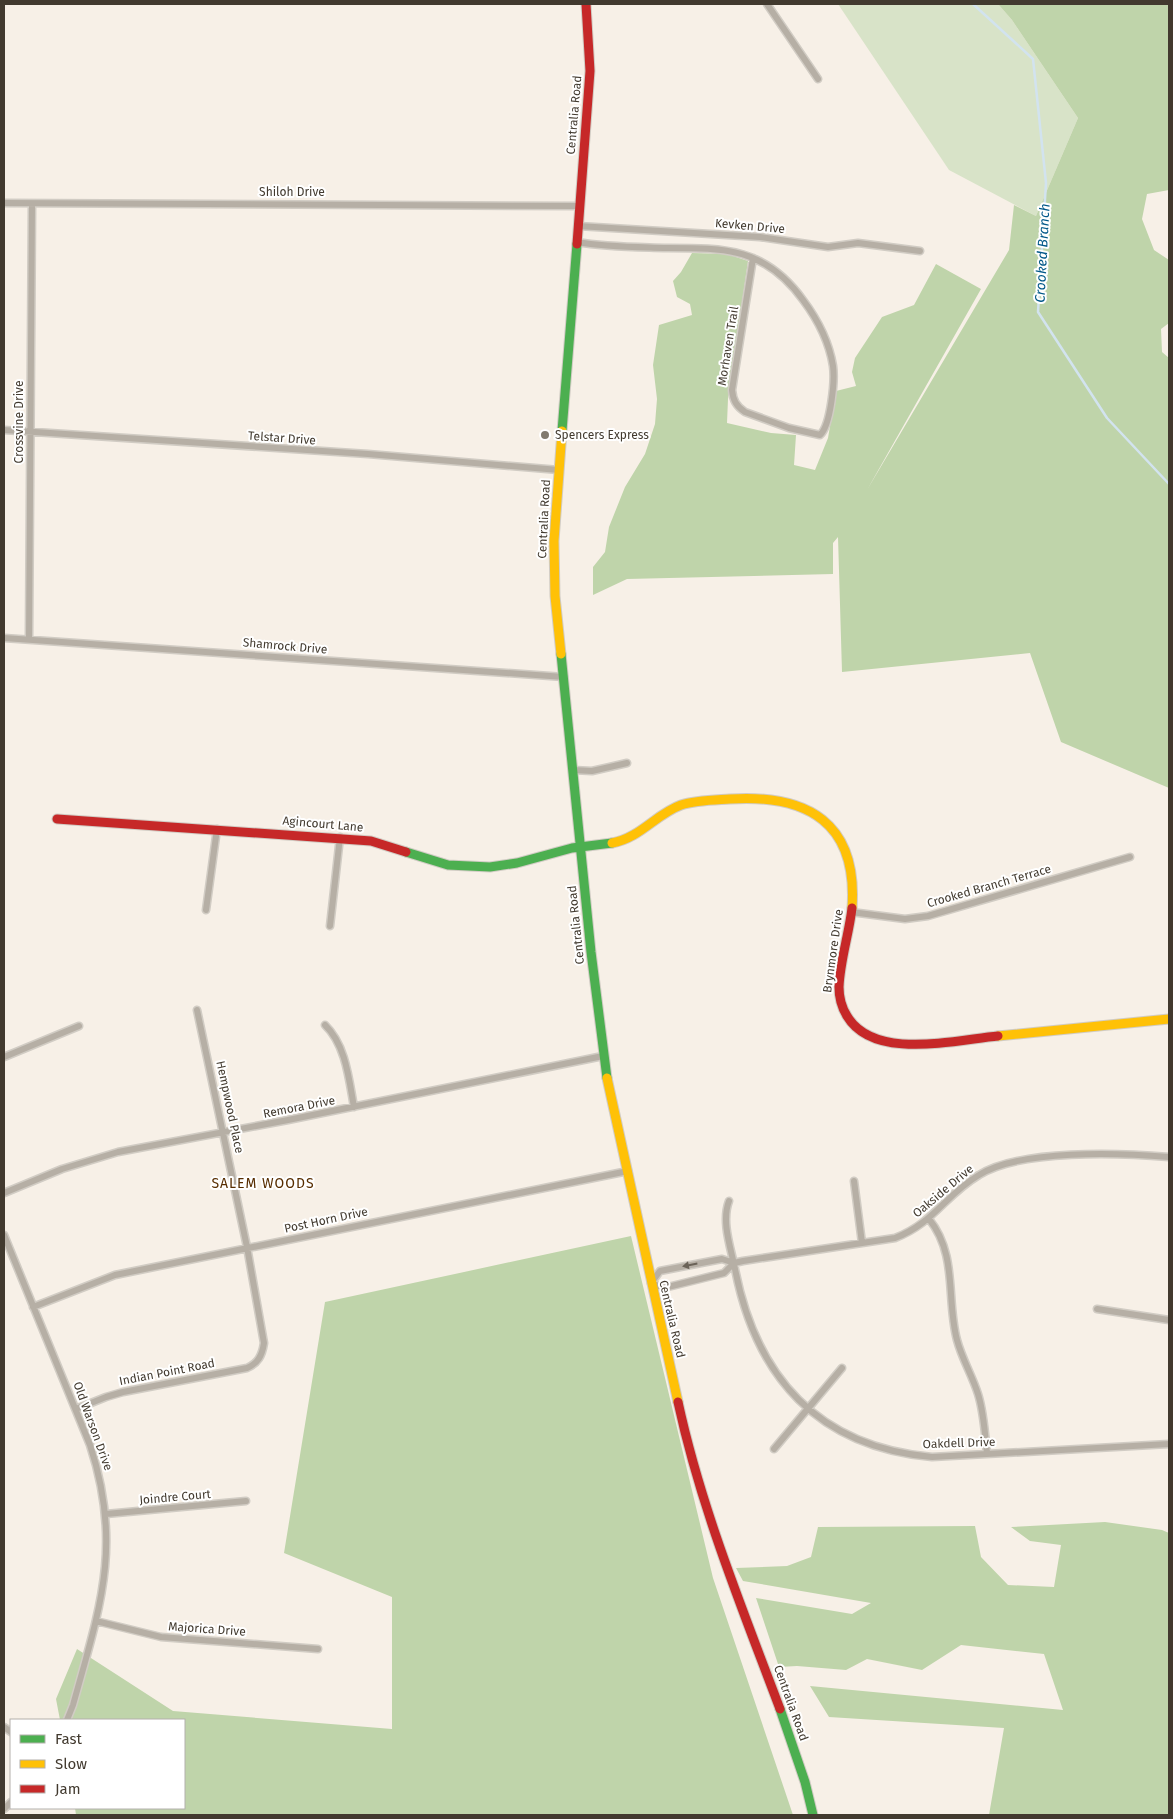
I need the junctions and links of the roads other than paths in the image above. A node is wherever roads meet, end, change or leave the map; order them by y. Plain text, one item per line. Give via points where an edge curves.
1 (586, 4) edge
2 (766, 4) edge
3 (818, 79) dead end
4 (4, 204) edge
5 (32, 204) junction
6 (579, 206) junction
7 (578, 226) junction
8 (577, 242) junction
9 (920, 251) dead end
10 (753, 258) junction
11 (4, 430) edge
12 (30, 432) junction
13 (559, 470) junction
14 (4, 638) edge
15 (29, 640) junction
16 (564, 677) junction
17 (627, 763) dead end
18 (573, 770) junction
19 (57, 819) dead end
20 (217, 829) junction
21 (340, 838) junction
22 (581, 846) junction
23 (1130, 858) dead end
24 (206, 910) dead end
25 (852, 912) junction
26 (330, 926) dead end
27 (198, 1010) dead end
28 (1169, 1019) edge
29 (325, 1025) dead end
30 (80, 1026) dead end
31 (603, 1056) junction
32 (4, 1057) edge
33 (354, 1107) junction
34 (224, 1132) junction
35 (1169, 1157) edge
36 (628, 1171) junction
37 (854, 1181) dead end
38 (4, 1193) edge
39 (729, 1201) dead end
40 (929, 1219) junction
41 (4, 1235) edge
42 (862, 1243) junction
43 (247, 1247) junction
44 (734, 1264) junction
45 (651, 1282) junction
46 (33, 1307) junction
47 (1097, 1308) dead end
48 (1169, 1320) edge
49 (260, 1356) joint
50 (842, 1368) dead end
51 (808, 1408) junction
52 (76, 1409) junction
53 (1169, 1444) edge
54 (774, 1449) dead end
55 (987, 1454) junction
56 (246, 1501) dead end
57 (106, 1514) junction
58 (96, 1621) junction
59 (318, 1649) dead end
60 (67, 1719) edge
61 (813, 1815) edge

1 - 6 main road, Centralia Road via 590,71
2 - 3 street
4 - 5 street, Shiloh Drive
5 - 6 street, Shiloh Drive
5 - 12 street, Crossvine Drive
6 - 7 main road, Centralia Road
7 - 8 main road, Centralia Road
7 - 9 street, Kevken Drive via 760,237 828,247 858,243
8 - 10 street, Morhaven Trail via 620,247 715,248
8 - 13 main road, Centralia Road
10 - 10 street, Morhaven Trail via 788,281 812,312 827,342 834,385 820,435 745,412 733,397
11 - 12 street, Telstar Drive
12 - 13 street, Telstar Drive
12 - 15 street, Crossvine Drive
13 - 16 main road, Centralia Road via 554,560
14 - 15 street, Shamrock Drive
15 - 16 street, Shamrock Drive
16 - 18 main road, Centralia Road
17 - 18 street via 592,771
18 - 22 main road, Centralia Road
19 - 20 main road, Agincourt Lane
20 - 21 main road, Agincourt Lane
20 - 24 street
21 - 22 main road, Agincourt Lane via 390,845 439,863 472,867 508,865
21 - 26 street
22 - 25 main road, Brynmore Drive via 627,839 668,810 687,803 750,798 790,802 823,818 839,838 852,880
22 - 31 main road, Centralia Road
23 - 25 street, Crooked Branch Terrace via 928,916 905,919
25 - 28 main road, Brynmore Drive via 839,999 850,1021 874,1040 901,1044
27 - 34 street, Hempwood Place
29 - 33 street via 339,1044
30 - 32 street
31 - 33 street, Remora Drive
31 - 36 main road, Centralia Road
33 - 34 street, Remora Drive
34 - 38 street, Remora Drive via 118,1152
34 - 43 street, Hempwood Place
35 - 40 street, Oakside Drive via 1100,1155 997,1165 969,1181
36 - 43 street, Post Horn Drive
36 - 45 main road, Centralia Road
37 - 42 street
39 - 44 street, Oakdell Drive via 726,1220
40 - 42 street, Oakside Drive via 895,1238
40 - 55 street via 941,1235 948,1258 953,1322 979,1396
41 - 46 street, Old Warson Drive
42 - 44 street, Oakside Drive
43 - 46 street, Post Horn Drive via 114,1275
43 - 49 street, Hempwood Place via 264,1344
44 - 45 street, Oakside Drive via 724,1273 664,1288
44 -> 45 street, Oakside Drive via 722,1259 660,1271
44 - 51 street, Oakdell Drive via 757,1344 776,1374
45 - 61 main road, Centralia Road via 695,1475 790,1737
46 - 52 street, Old Warson Drive
47 - 48 street
49 - 52 street, Indian Point Road via 246,1368 123,1392
50 - 51 street
51 - 54 street
51 - 55 street, Oakdell Drive via 837,1429 893,1452 932,1457
52 - 57 street, Old Warson Drive via 98,1468
53 - 55 street, Oakdell Drive
56 - 57 street, Joindre Court
57 - 58 street, Old Warson Drive via 107,1565
58 - 59 street, Majorica Drive via 161,1636
58 - 60 street, Old Warson Drive

